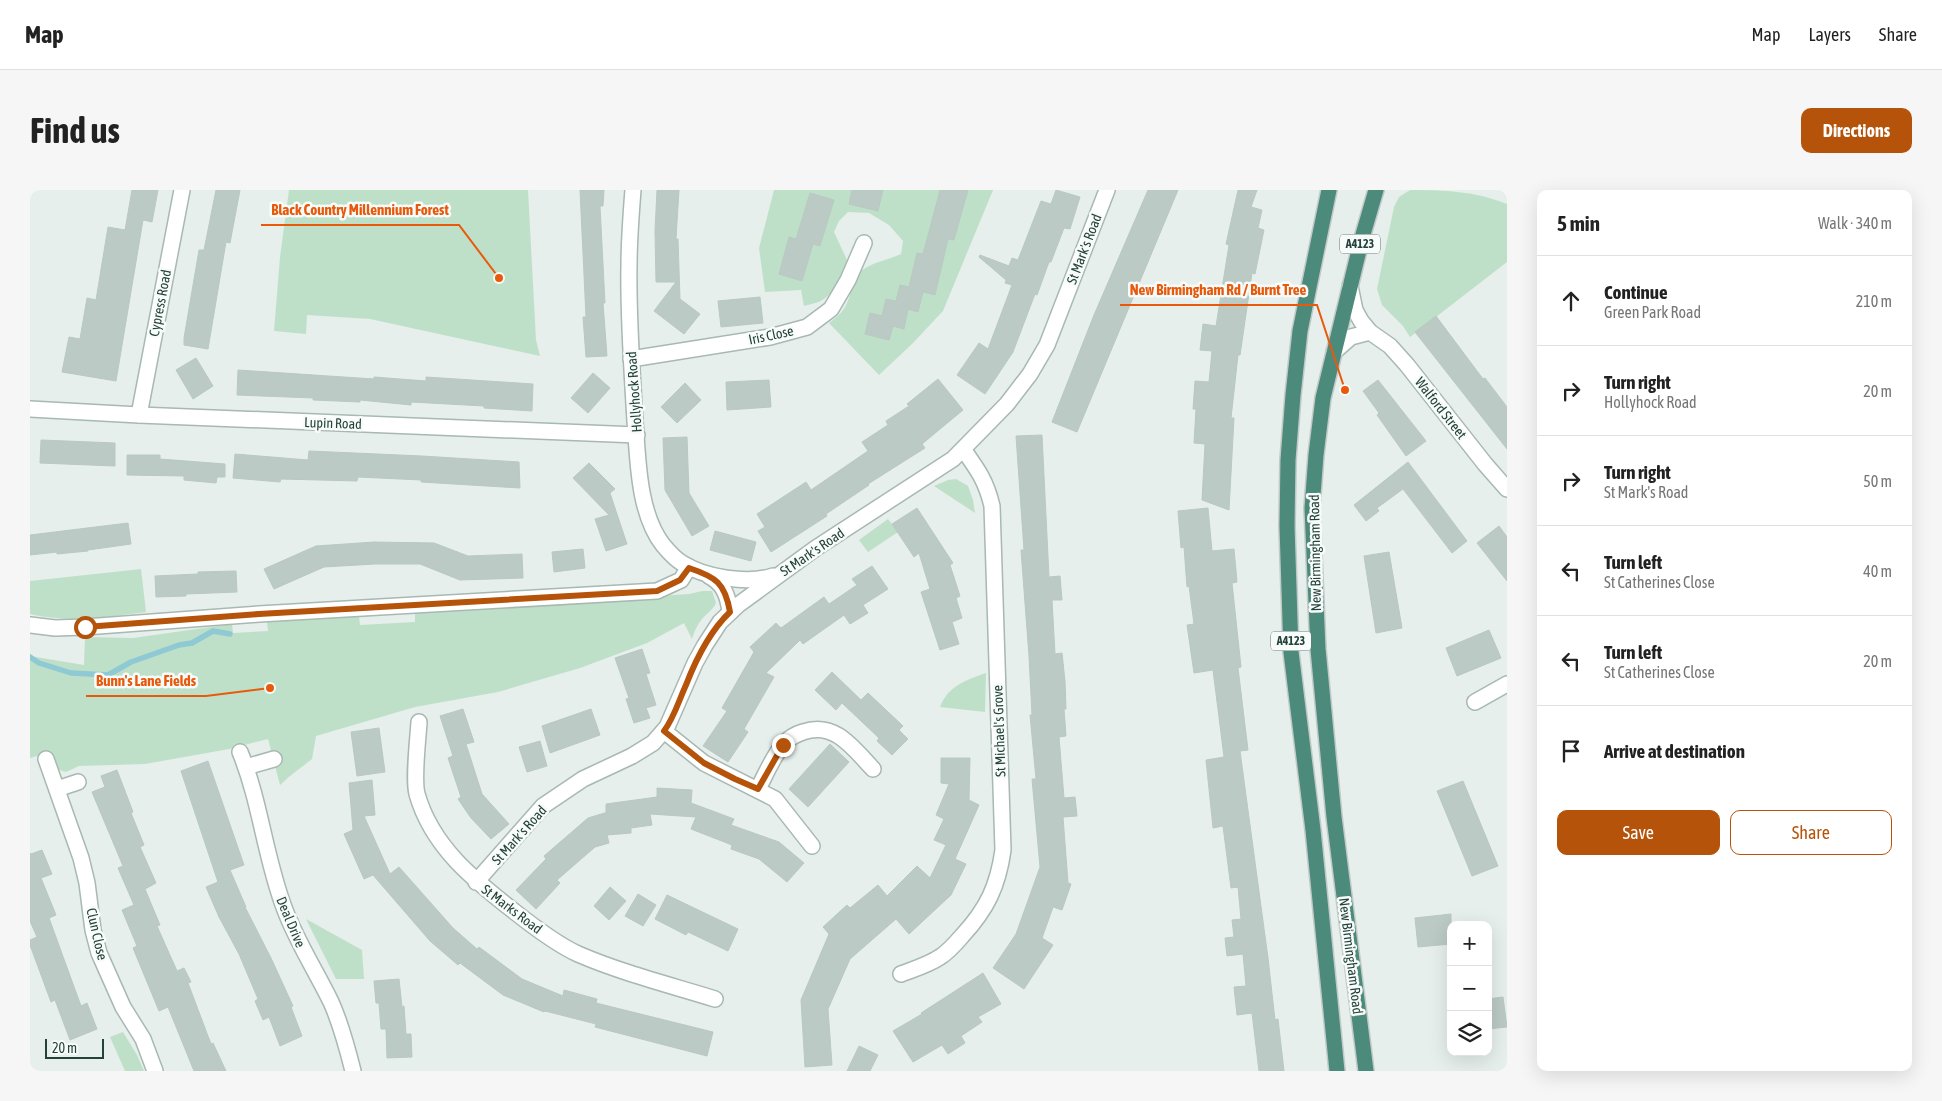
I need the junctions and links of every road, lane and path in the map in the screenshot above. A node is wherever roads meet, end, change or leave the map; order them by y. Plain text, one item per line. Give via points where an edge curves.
1 (182, 190) edge
2 (633, 190) edge
3 (1107, 190) edge
4 (1329, 190) edge
5 (1376, 190) edge
6 (864, 242) dead end
7 (1350, 286) junction
8 (1370, 332) junction
9 (1334, 352) junction
10 (631, 359) junction
11 (30, 409) edge
12 (139, 415) junction
13 (636, 435) junction
14 (963, 449) junction
15 (1507, 489) edge
16 (694, 569) junction
17 (777, 575) junction
18 (730, 612) junction
19 (30, 625) edge
20 (1318, 649) junction
21 (1291, 652) junction
22 (1507, 684) edge
23 (1475, 702) dead end
24 (419, 722) dead end
25 (664, 731) junction
26 (240, 752) dead end
27 (46, 759) dead end
28 (274, 759) dead end
29 (246, 767) junction
30 (873, 769) dead end
31 (78, 782) dead end
32 (57, 789) junction
33 (758, 789) junction
34 (812, 846) dead end
35 (476, 882) junction
36 (901, 974) dead end
37 (715, 999) dead end
38 (156, 1071) edge
39 (353, 1071) edge
40 (1337, 1071) edge
41 (1366, 1071) edge

1 - 12 street, Cypress Road
2 - 10 street, Hollyhock Road via 629,266
3 - 14 street, St Mark's Road via 1047,345 1007,404
4 - 21 highway, New Birmingham Road / A4123 via 1300,331 1293,395 1287,526
5 - 7 highway, New Birmingham Road / A4123
6 - 10 street, Iris Close via 831,309 807,327 770,337
7 - 8 street, Walford Street via 1355,310
7 - 9 highway, New Birmingham Road / A4123
8 - 9 street via 1351,337
8 - 15 street, Walford Street via 1390,346 1408,365
9 - 20 highway, New Birmingham Road / A4123 via 1323,398 1312,508
10 - 13 street, Hollyhock Road
11 - 12 street, Lupin Road
12 - 13 street, Lupin Road
13 - 16 street, Hollyhock Road via 642,492 651,522 662,544 680,562
14 - 17 street, St Mark's Road via 953,459
14 - 36 street, St Michael's Grove via 980,472 992,506 1003,850 993,892 968,930 941,957
16 - 17 street, Hollyhock Road via 748,580
16 - 18 street, Hollyhock Road via 717,580 724,588
16 - 19 street via 657,591 85,627
17 - 18 street, St Mark's Road
18 - 25 street, St Mark's Road via 698,657
20 - 21 highway
20 - 41 highway, New Birmingham Road / A4123 via 1334,817
21 - 40 highway, New Birmingham Road / A4123
22 - 23 street
24 - 35 street, St Marks Road via 417,792 424,814 455,861
25 - 33 street via 704,763
25 - 35 street, St Mark's Road via 653,743 583,779 543,806
26 - 29 street, Deal Drive
27 - 32 street, Clun Close
28 - 29 street
29 - 39 street, Deal Drive via 281,900 292,930 334,1010
30 - 33 street via 839,736 826,729 811,729 797,734 783,745
31 - 32 street
32 - 38 street, Clun Close via 81,858 99,953
33 - 34 street via 774,799
35 - 37 street, St Marks Road via 532,925 576,953

